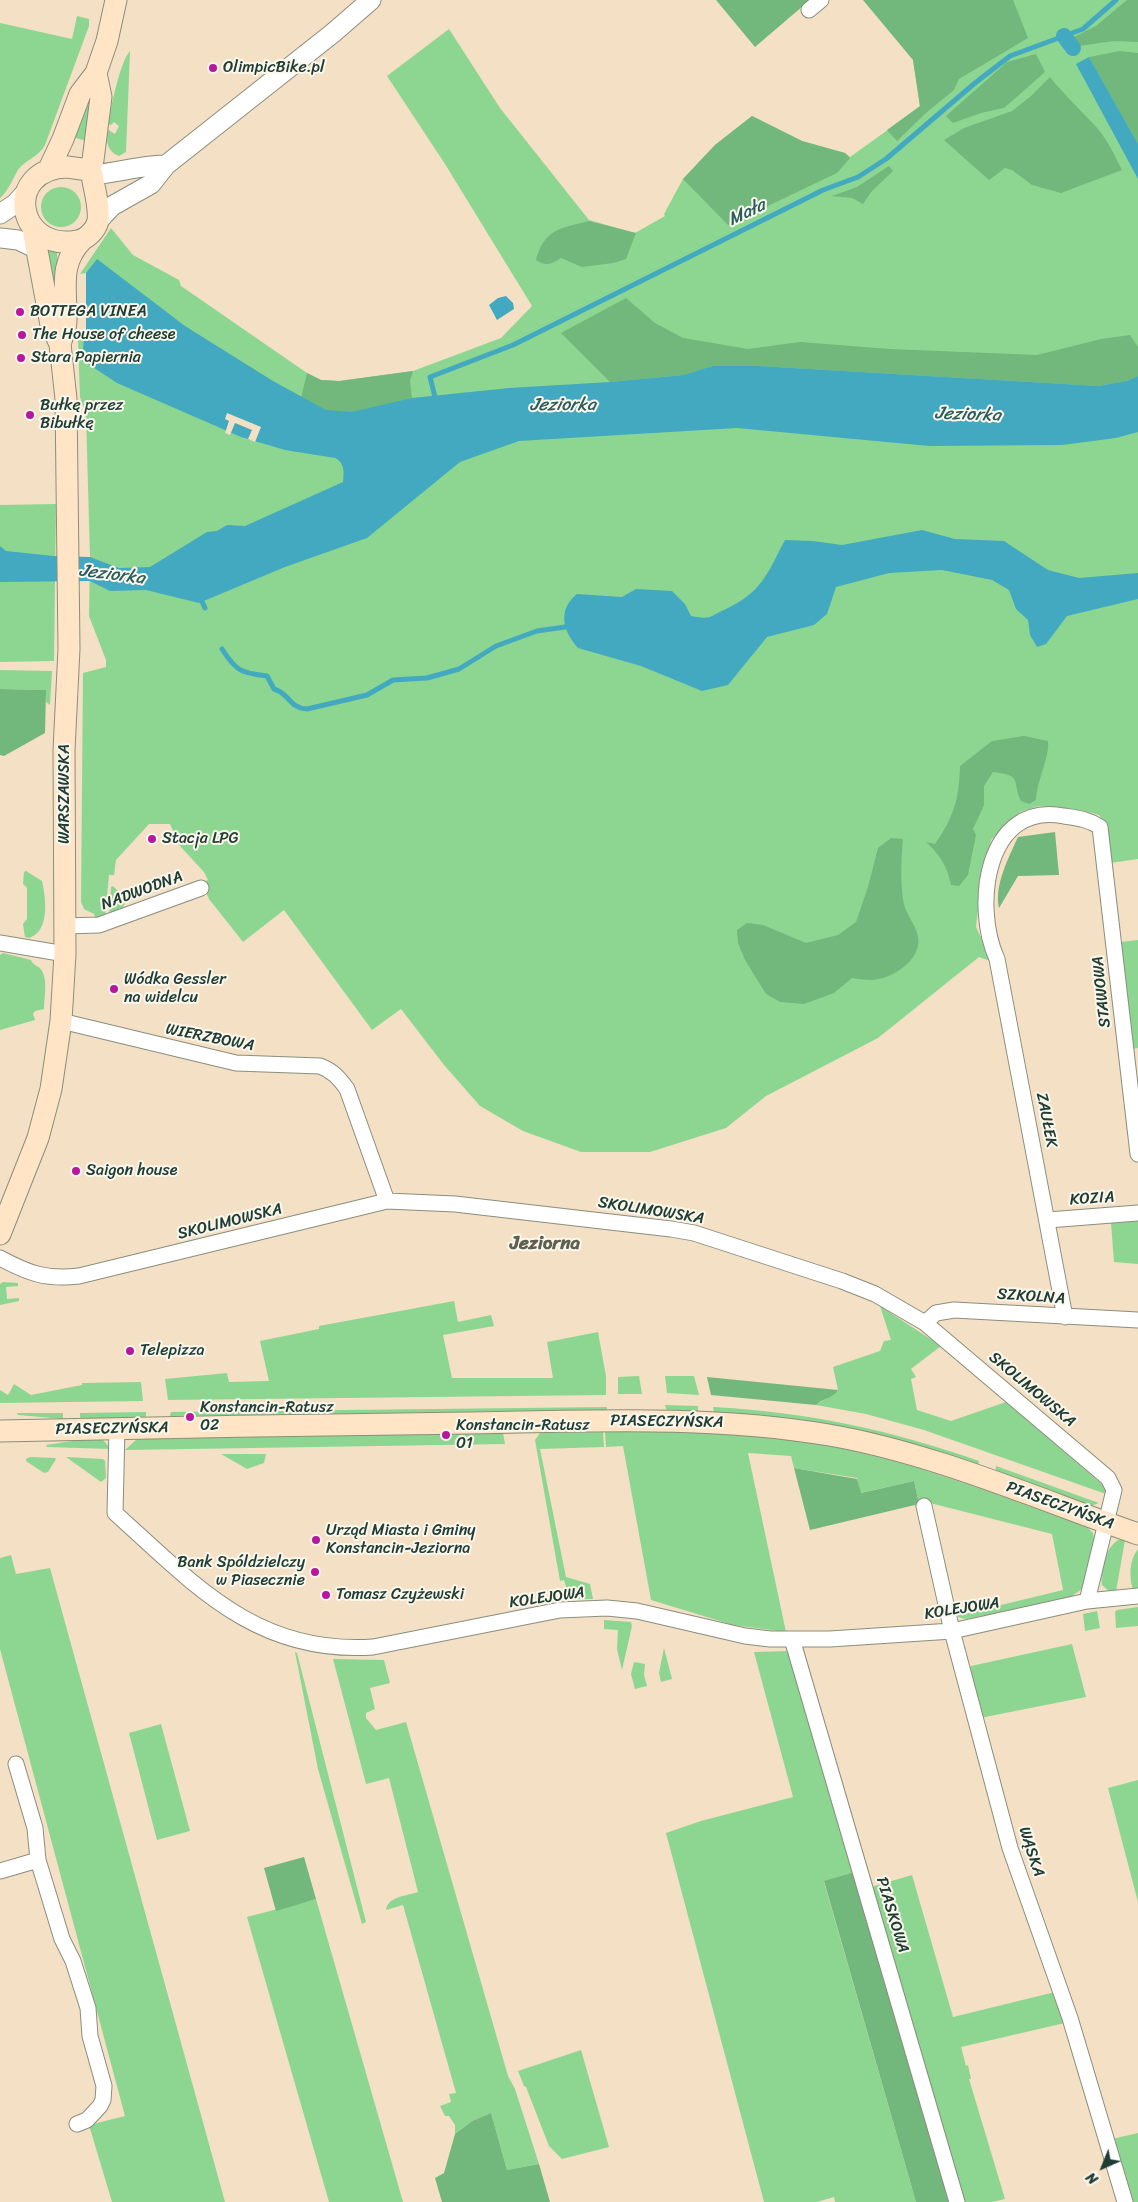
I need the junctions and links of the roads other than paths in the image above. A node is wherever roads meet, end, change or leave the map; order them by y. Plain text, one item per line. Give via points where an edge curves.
1 (116, 0) edge
2 (370, 0) edge
3 (96, 73) junction
4 (166, 164) junction
5 (49, 169) junction
6 (91, 173) junction
7 (26, 192) junction
8 (0, 214) edge
9 (98, 221) junction
10 (0, 234) edge
11 (0, 238) edge
12 (34, 238) junction
13 (82, 240) junction
14 (60, 344) junction
15 (1100, 827) joint
16 (201, 888) dead end
17 (64, 926) junction
18 (0, 943) edge
19 (65, 954) junction
20 (61, 1021) junction
21 (1138, 1154) edge
22 (387, 1201) junction
23 (1138, 1213) edge
24 (1048, 1220) junction
25 (0, 1234) edge
26 (0, 1258) edge
27 (1065, 1317) junction
28 (1138, 1320) edge
29 (925, 1323) junction
30 (117, 1428) junction
31 (0, 1432) edge
32 (924, 1506) dead end
33 (1107, 1523) junction
34 (1138, 1534) edge
35 (1138, 1596) edge
36 (1087, 1601) junction
37 (952, 1631) junction
38 (792, 1639) junction
39 (16, 1764) dead end
40 (38, 1860) junction
41 (0, 1870) edge
42 (77, 2124) dead end
43 (957, 2202) edge
44 (1125, 2202) edge

1 - 3 main road
2 - 4 street via 333,33
3 - 5 main road via 80,94
3 - 6 main road via 101,97
4 - 6 street via 117,173
4 - 9 street via 151,184 112,206
5 - 6 main road via 67,167
5 - 7 main road via 33,179
6 - 9 main road
7 - 8 street via 16,204
7 - 12 main road via 27,216
9 - 13 main road
10 - 12 street
11 - 12 street
12 - 13 main road via 41,236 56,242
12 - 14 main road, WARSZAWSKA via 51,326
13 - 14 main road, WARSZAWSKA via 67,264 66,323
14 - 17 main road, WARSZAWSKA via 66,400 69,650 64,750
15 - 21 street, STAWOWA
15 - 24 street, ZAUŁEK via 1090,820 1057,815 1029,818 1015,824 998,845 990,871 986,903 988,932 997,959
16 - 17 street, NADWODNA via 99,925
17 - 19 main road, WARSZAWSKA
18 - 19 street
19 - 20 main road, WARSZAWSKA
20 - 22 street, WIERZBOWA via 236,1063 320,1066 329,1070 347,1089
20 - 25 main road, WARSZAWSKA via 51,1089 40,1132
22 - 26 street, SKOLIMOWSKA via 79,1276 43,1276
22 - 29 street, SKOLIMOWSKA via 455,1204 694,1234 842,1281 882,1298
23 - 24 street, KOZIA
24 - 27 street, ZAUŁEK
27 - 28 street, SZKOLNA
27 - 29 street, SZKOLNA via 944,1311 936,1313
29 - 33 street, SKOLIMOWSKA via 1108,1478 1114,1490
30 - 31 main road, PIASECZYŃSKA
30 - 33 main road, PIASECZYŃSKA via 525,1422 715,1422 772,1426 892,1449
30 - 38 street, KOLEJOWA via 115,1512 204,1593 241,1618 289,1639 327,1647 373,1647 560,1610 606,1608 745,1636
32 - 37 street, WĄSKA
33 - 34 main road, PIASECZYŃSKA
33 - 36 street, SKOLIMOWSKA
35 - 36 street, KOLEJOWA
36 - 37 street, KOLEJOWA
37 - 38 street, KOLEJOWA
37 - 44 street, WĄSKA via 1010,1848 1070,2018
38 - 43 street, PIASKOWA
39 - 40 street via 35,1828
40 - 41 street
40 - 42 street via 62,1940 74,1961 88,2008 90,2036 104,2086 100,2106 87,2120

